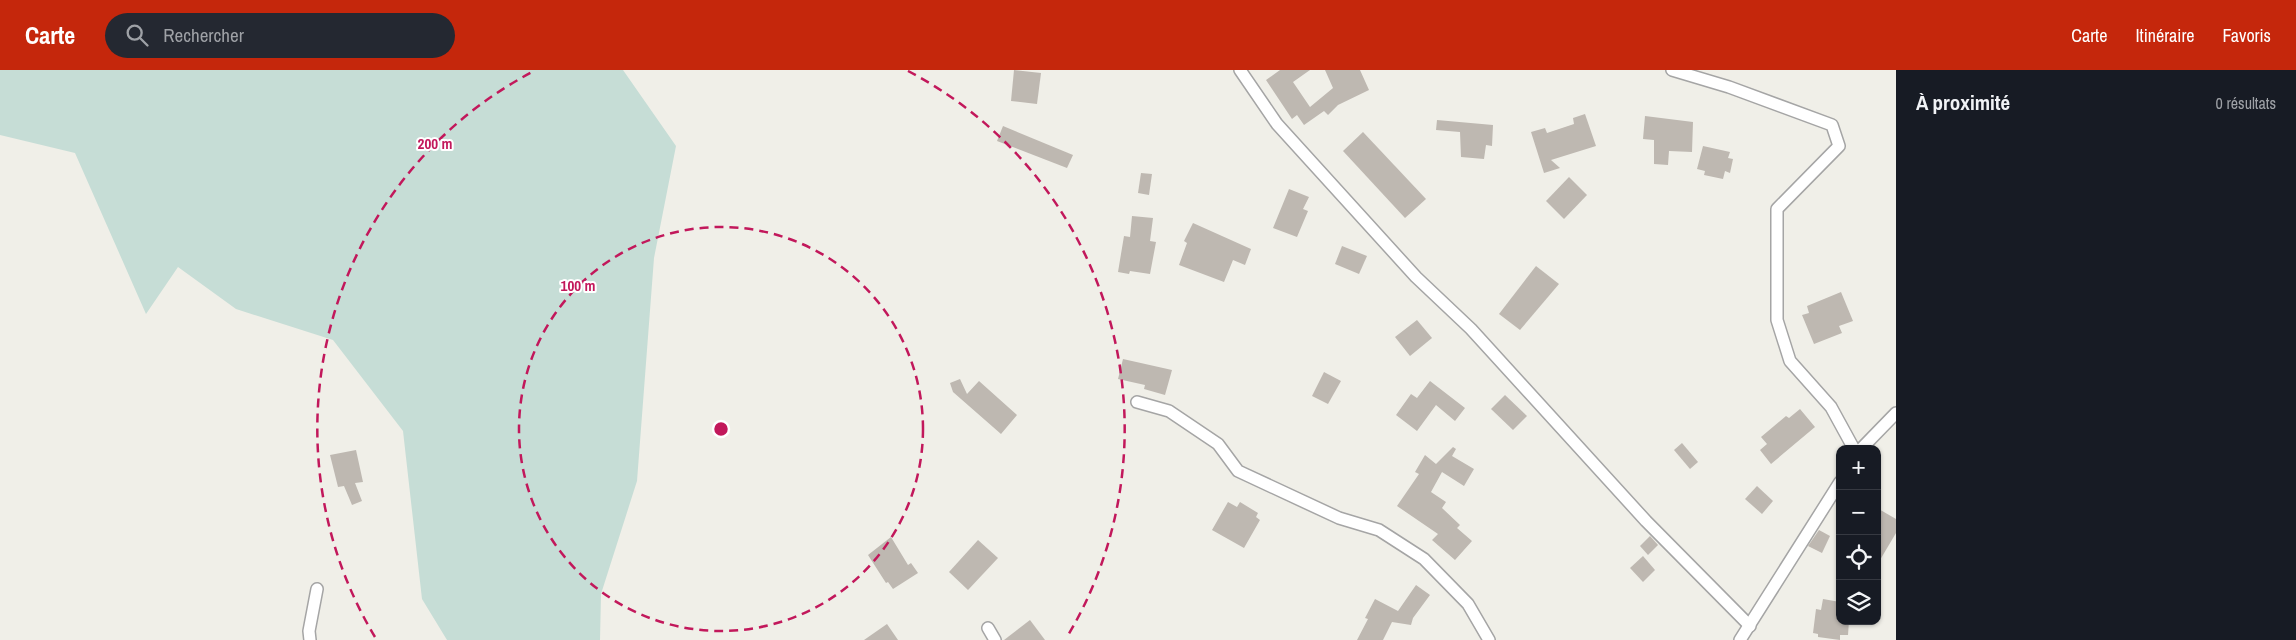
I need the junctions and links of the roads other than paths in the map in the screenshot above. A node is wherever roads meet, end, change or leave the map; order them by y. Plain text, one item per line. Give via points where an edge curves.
1 (1240, 70) edge
2 (1672, 70) edge
3 (1137, 402) dead end
4 (1896, 413) edge
5 (1852, 445) edge
6 (1866, 445) edge
7 (1836, 488) edge
8 (317, 589) dead end
9 (1750, 626) junction
10 (988, 628) dead end
11 (310, 640) edge
12 (995, 640) edge
13 (1489, 640) edge
14 (1740, 640) edge

1 - 9 street via 1277,124 1403,263 1471,329 1646,521
2 - 5 street via 1832,125 1839,146 1777,209 1777,320 1790,361 1831,407
3 - 13 street via 1168,411 1218,444 1238,470 1339,518 1380,530 1424,559 1468,604
4 - 6 street
7 - 9 street
8 - 11 street
9 - 14 street
10 - 12 street

